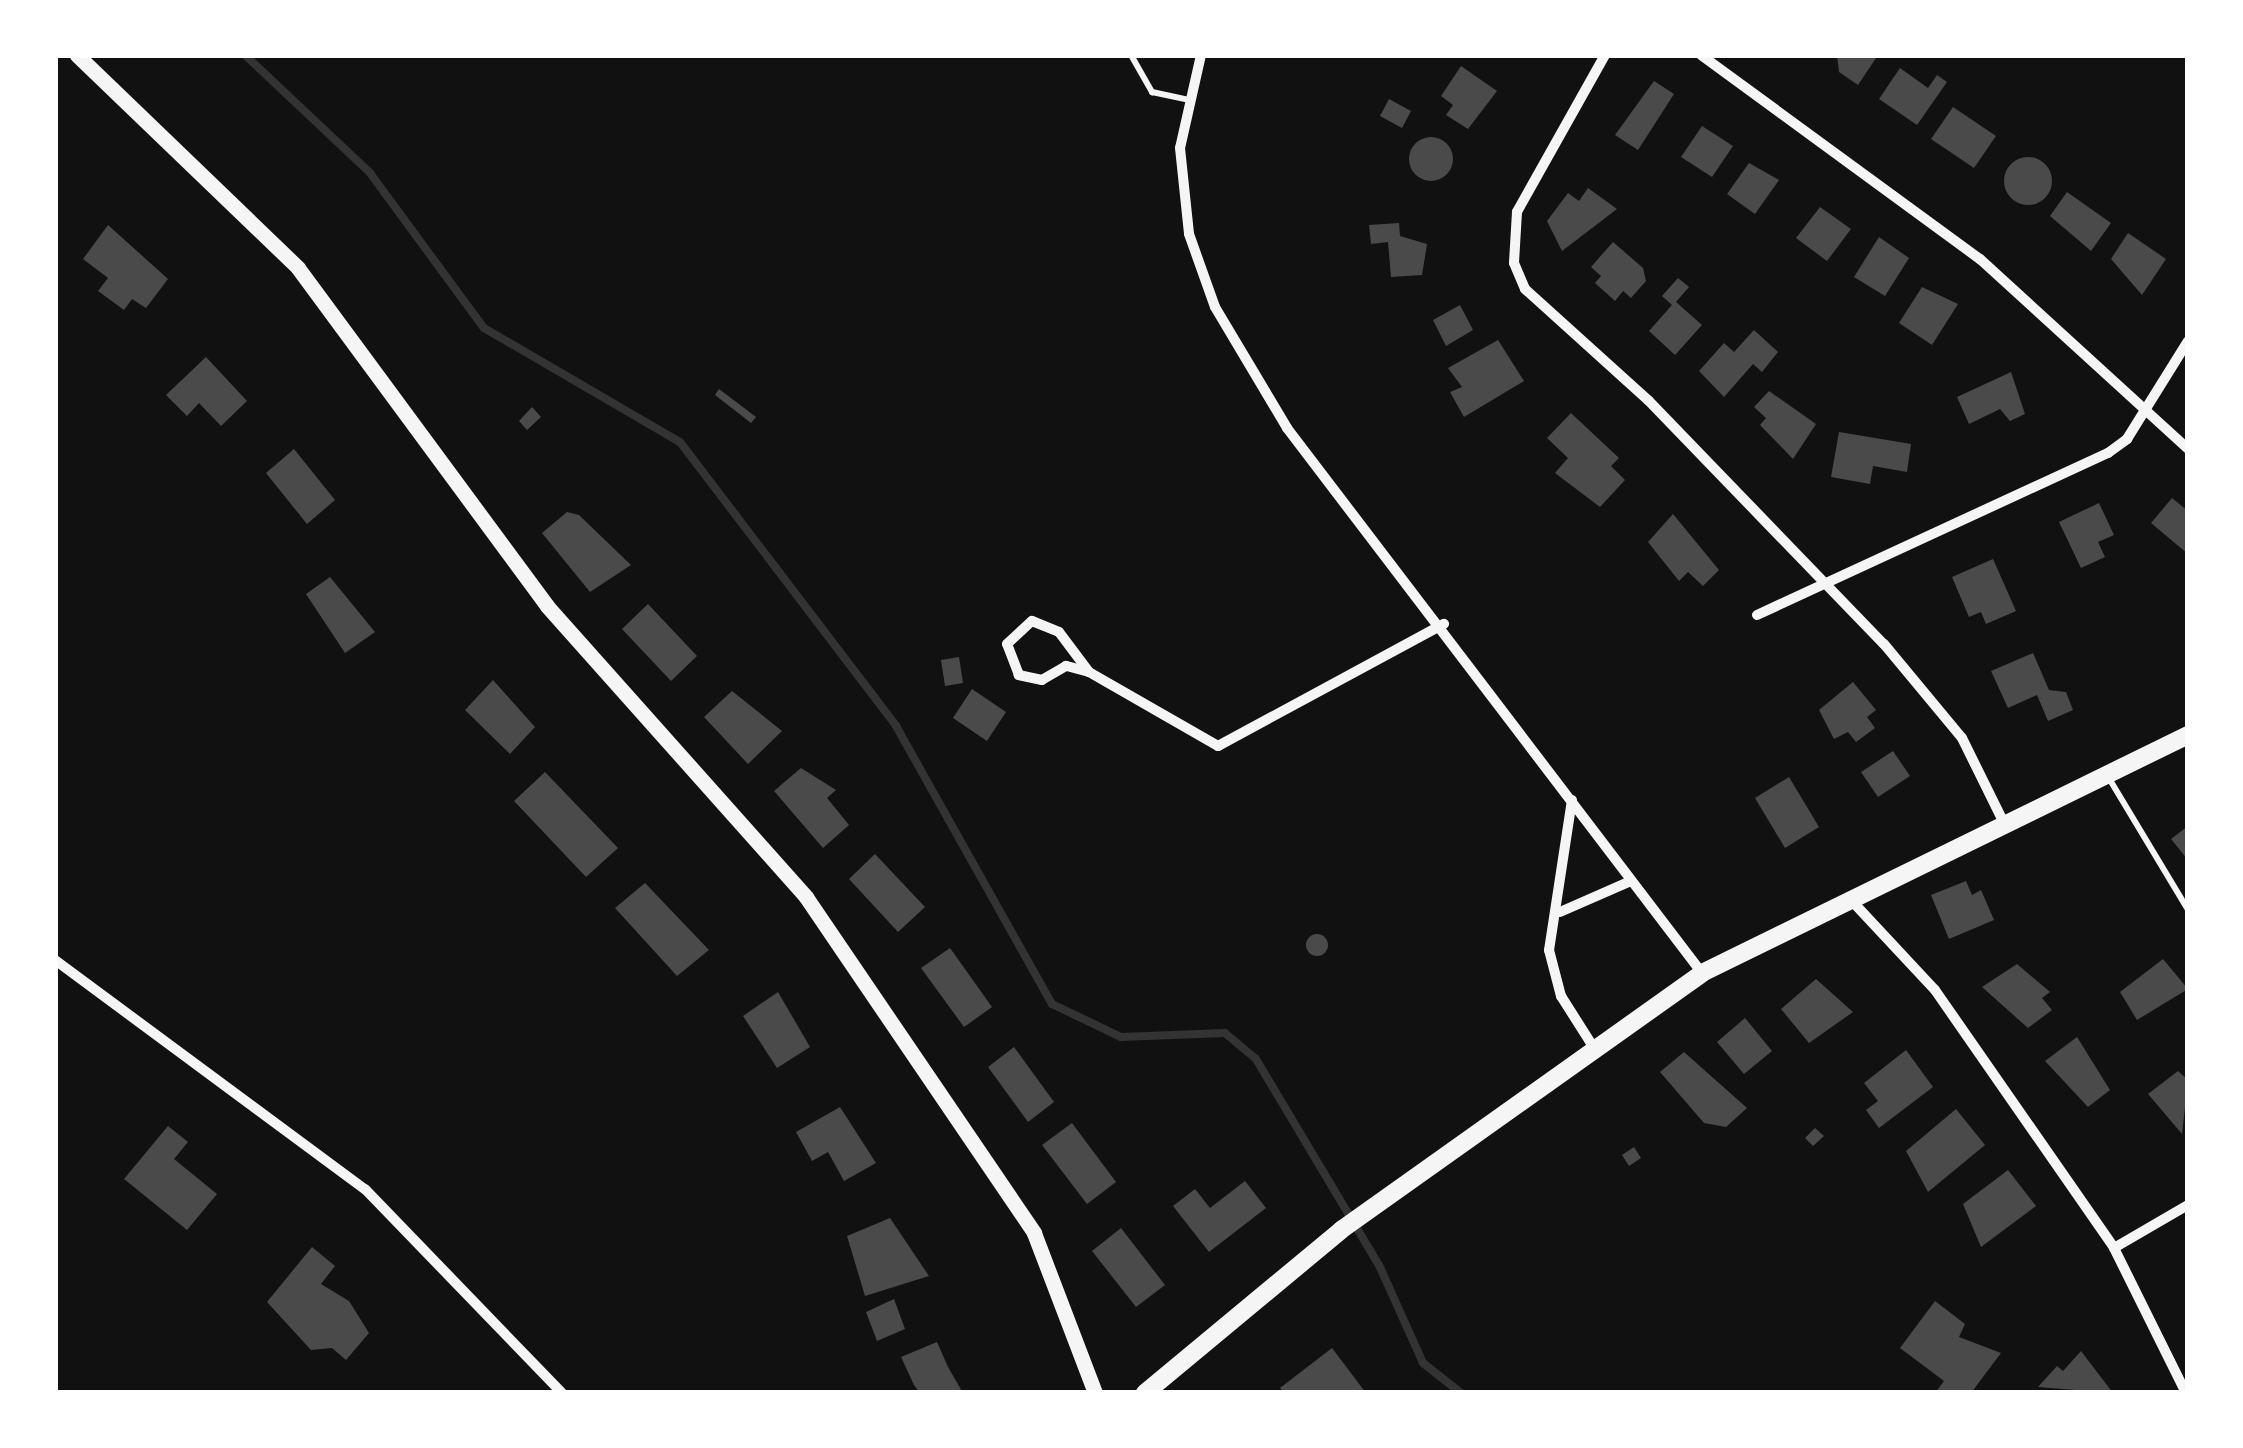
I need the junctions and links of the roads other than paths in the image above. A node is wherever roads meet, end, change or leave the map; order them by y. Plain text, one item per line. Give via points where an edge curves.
1 (77, 55) edge
2 (1131, 55) edge
3 (1201, 55) edge
4 (1604, 55) edge
5 (1701, 55) edge
6 (1191, 100) junction
7 (2188, 341) edge
8 (2146, 412) junction
9 (2188, 449) edge
10 (1824, 582) junction
11 (1758, 615) dead end
12 (1444, 624) junction
13 (1088, 672) junction
14 (2188, 735) edge
15 (2106, 774) junction
16 (1572, 800) junction
17 (2004, 823) junction
18 (1631, 881) junction
19 (1852, 900) junction
20 (2188, 910) edge
21 (1560, 912) junction
22 (55, 960) edge
23 (1702, 972) junction
24 (1594, 1048) junction
25 (2188, 1205) edge
26 (2114, 1248) junction
27 (562, 1393) edge
28 (1096, 1393) edge
29 (1145, 1393) edge
30 (2186, 1393) edge

1 - 28 street via 298,268 537,593 806,897 903,1029 1034,1233
2 - 6 lane via 1152,92
3 - 6 street
4 - 10 street via 1517,212 1514,262 1525,289 1648,400
5 - 8 street via 1980,259
6 - 12 street via 1180,148 1189,234 1214,307 1287,428
7 - 8 street
8 - 9 street
8 - 10 street via 2108,453
10 - 11 street
10 - 17 street via 1962,738
12 - 13 street via 1218,746
12 - 16 street
13 - 13 street via 1044,624 1024,624 1007,644 1010,665 1028,680 1066,666
14 - 15 main road
15 - 17 main road
15 - 20 lane
16 - 18 street
16 - 21 street
17 - 19 main road
18 - 21 street via 1578,896
18 - 23 street
19 - 23 main road
19 - 26 street via 1935,990
21 - 24 street via 1553,976
22 - 27 street via 366,1189
23 - 24 main road
24 - 29 main road via 1341,1230
25 - 26 street
26 - 30 street

